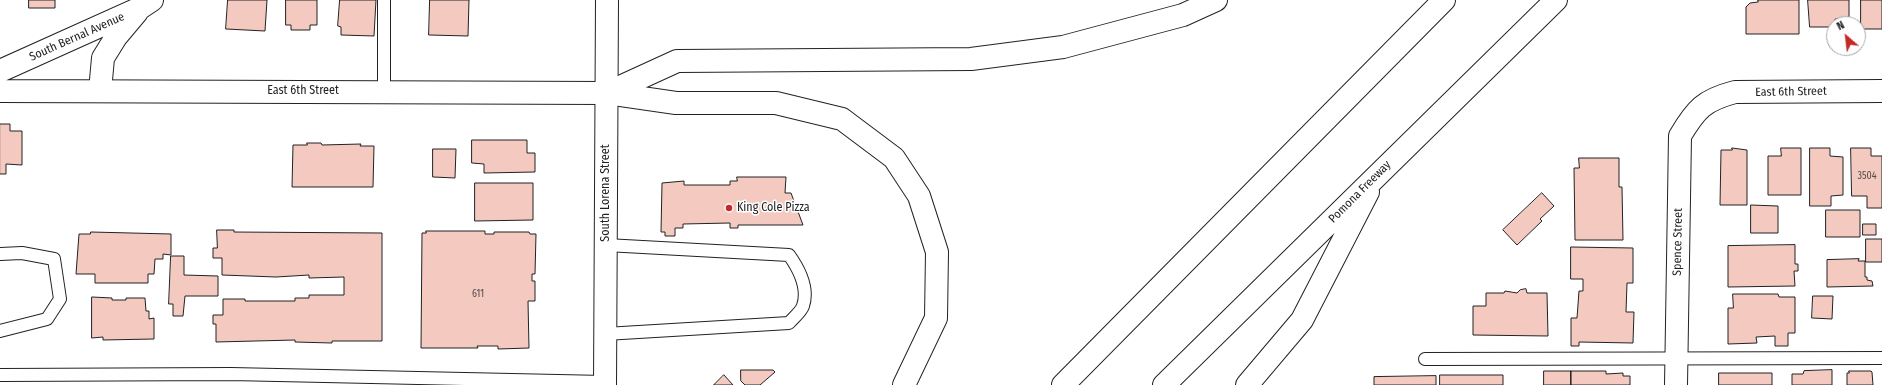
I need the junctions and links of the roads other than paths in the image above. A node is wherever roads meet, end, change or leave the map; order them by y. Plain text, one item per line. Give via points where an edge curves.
1 (384, 0) edge
2 (607, 0) edge
3 (1216, 0) edge
4 (1444, 0) edge
5 (1556, 0) edge
6 (146, 4) edge
7 (0, 71) edge
8 (0, 91) edge
9 (100, 91) junction
10 (1882, 91) edge
11 (384, 92) junction
12 (607, 93) junction
13 (1702, 105) joint
14 (1378, 173) junction
15 (606, 245) junction
16 (0, 254) edge
17 (0, 331) edge
18 (605, 334) junction
19 (1676, 358) junction
20 (1882, 358) edge
21 (1425, 359) dead end
22 (0, 376) edge
23 (604, 383) edge
24 (904, 385) edge
25 (1063, 385) edge
26 (1164, 385) edge
27 (1247, 385) edge
28 (1676, 385) edge

1 - 11 lane
2 - 12 main road, South Lorena Street
3 - 12 main road via 1183,15 1063,47 971,59 677,61
4 - 25 main road
5 - 14 main road, Pomona Freeway
6 - 7 main road, South Bernal Avenue
6 - 9 main road via 116,37 103,58
8 - 9 main road, East 6th Street
9 - 11 main road, East 6th Street
10 - 13 main road, East 6th Street via 1735,92
11 - 12 main road, East 6th Street
12 - 15 main road, South Lorena Street
12 - 24 main road, East 6th Street via 676,103 776,103 842,119 894,158 919,196 937,252 936,318
13 - 19 main road, Spence Street via 1680,136
14 - 26 main road, Pomona Freeway
14 - 27 main road via 1302,320
15 - 18 main road, South Lorena Street
15 - 18 lane via 789,255 798,268 805,288 803,306 789,323
16 - 17 lane via 22,253 54,259 60,299 47,319
18 - 23 main road, South Lorena Street
19 - 20 lane
19 - 21 lane
19 - 28 main road, Spence Street
22 - 23 lane via 230,374

